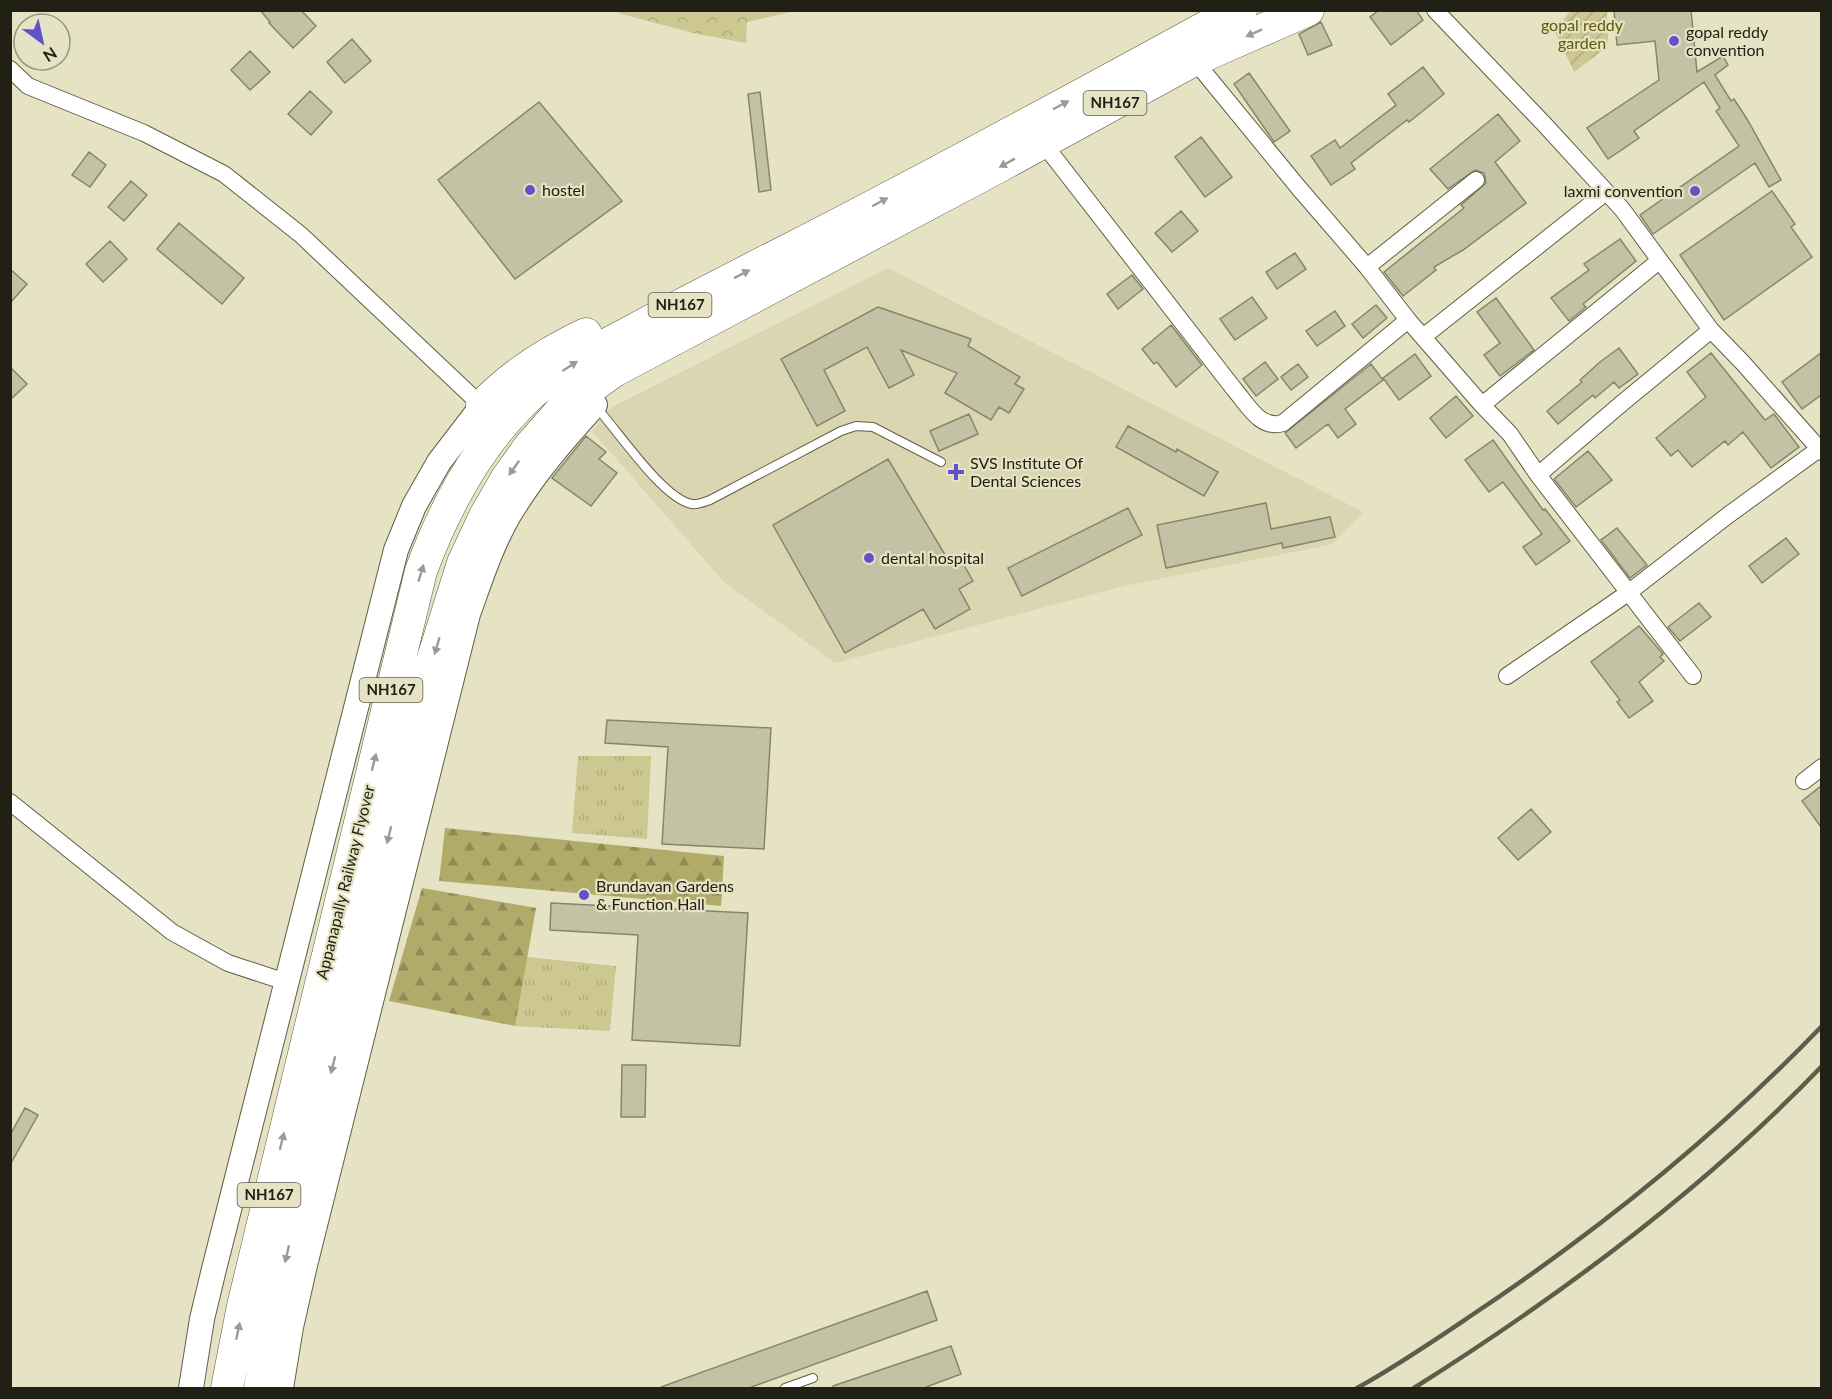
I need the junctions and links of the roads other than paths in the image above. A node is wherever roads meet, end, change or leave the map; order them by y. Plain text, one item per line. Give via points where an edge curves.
1 (1241, 10) edge
2 (1308, 10) edge
3 (1434, 10) edge
4 (1194, 60) junction
5 (10, 69) edge
6 (1043, 143) junction
7 (1476, 180) dead end
8 (1606, 192) junction
9 (922, 194) junction
10 (1659, 261) junction
11 (1367, 267) junction
12 (682, 319) junction
13 (1408, 320) junction
14 (1711, 330) junction
15 (1424, 337) junction
16 (595, 405) junction
17 (1482, 405) junction
18 (482, 406) junction
19 (1820, 450) edge
20 (941, 462) dead end
21 (1538, 475) junction
22 (1628, 593) junction
23 (1507, 676) dead end
24 (1693, 676) dead end
25 (1821, 767) edge
26 (1804, 781) dead end
27 (10, 802) edge
28 (286, 981) junction
29 (813, 1378) dead end
30 (191, 1389) edge
31 (227, 1389) edge
32 (260, 1389) edge
33 (281, 1389) edge
34 (784, 1389) edge

9 -> 1 highway, NH167
2 -> 4 highway, NH167
3 - 8 street
4 - 6 highway, NH167
4 - 11 street
5 - 18 street via 28,86 144,133 224,174 301,235
6 -> 9 highway, NH167
6 - 13 street via 1227,380 1268,424 1283,423
7 - 11 street
8 - 10 street
8 - 15 street
9 - 12 highway, NH167
10 - 14 street
10 - 17 street
11 - 13 street
12 - 16 highway via 649,359
12 - 18 highway via 626,320 563,344 497,389
31 -> 12 highway, Appanapally Railway Flyover / NH167 via 243,1306 316,1003 422,571 435,535 474,463 524,401 566,369
12 -> 32 highway, Appanapally Railway Flyover / NH167 via 584,391 549,422 507,478 463,563 430,668 290,1241
13 - 15 street
14 - 19 street
14 - 21 street
15 - 17 street
16 - 20 lane via 660,484 684,502 696,505 856,426 873,427
16 - 33 street via 556,449 509,516 489,556 468,614 305,1265
17 - 21 street via 1510,434
18 - 28 street via 439,462 414,506 396,550
19 - 22 street via 1726,516
21 - 22 street
22 - 23 street
22 - 24 street
25 - 26 street
27 - 28 street via 172,932 228,963
28 - 30 street via 202,1319
29 - 34 lane

